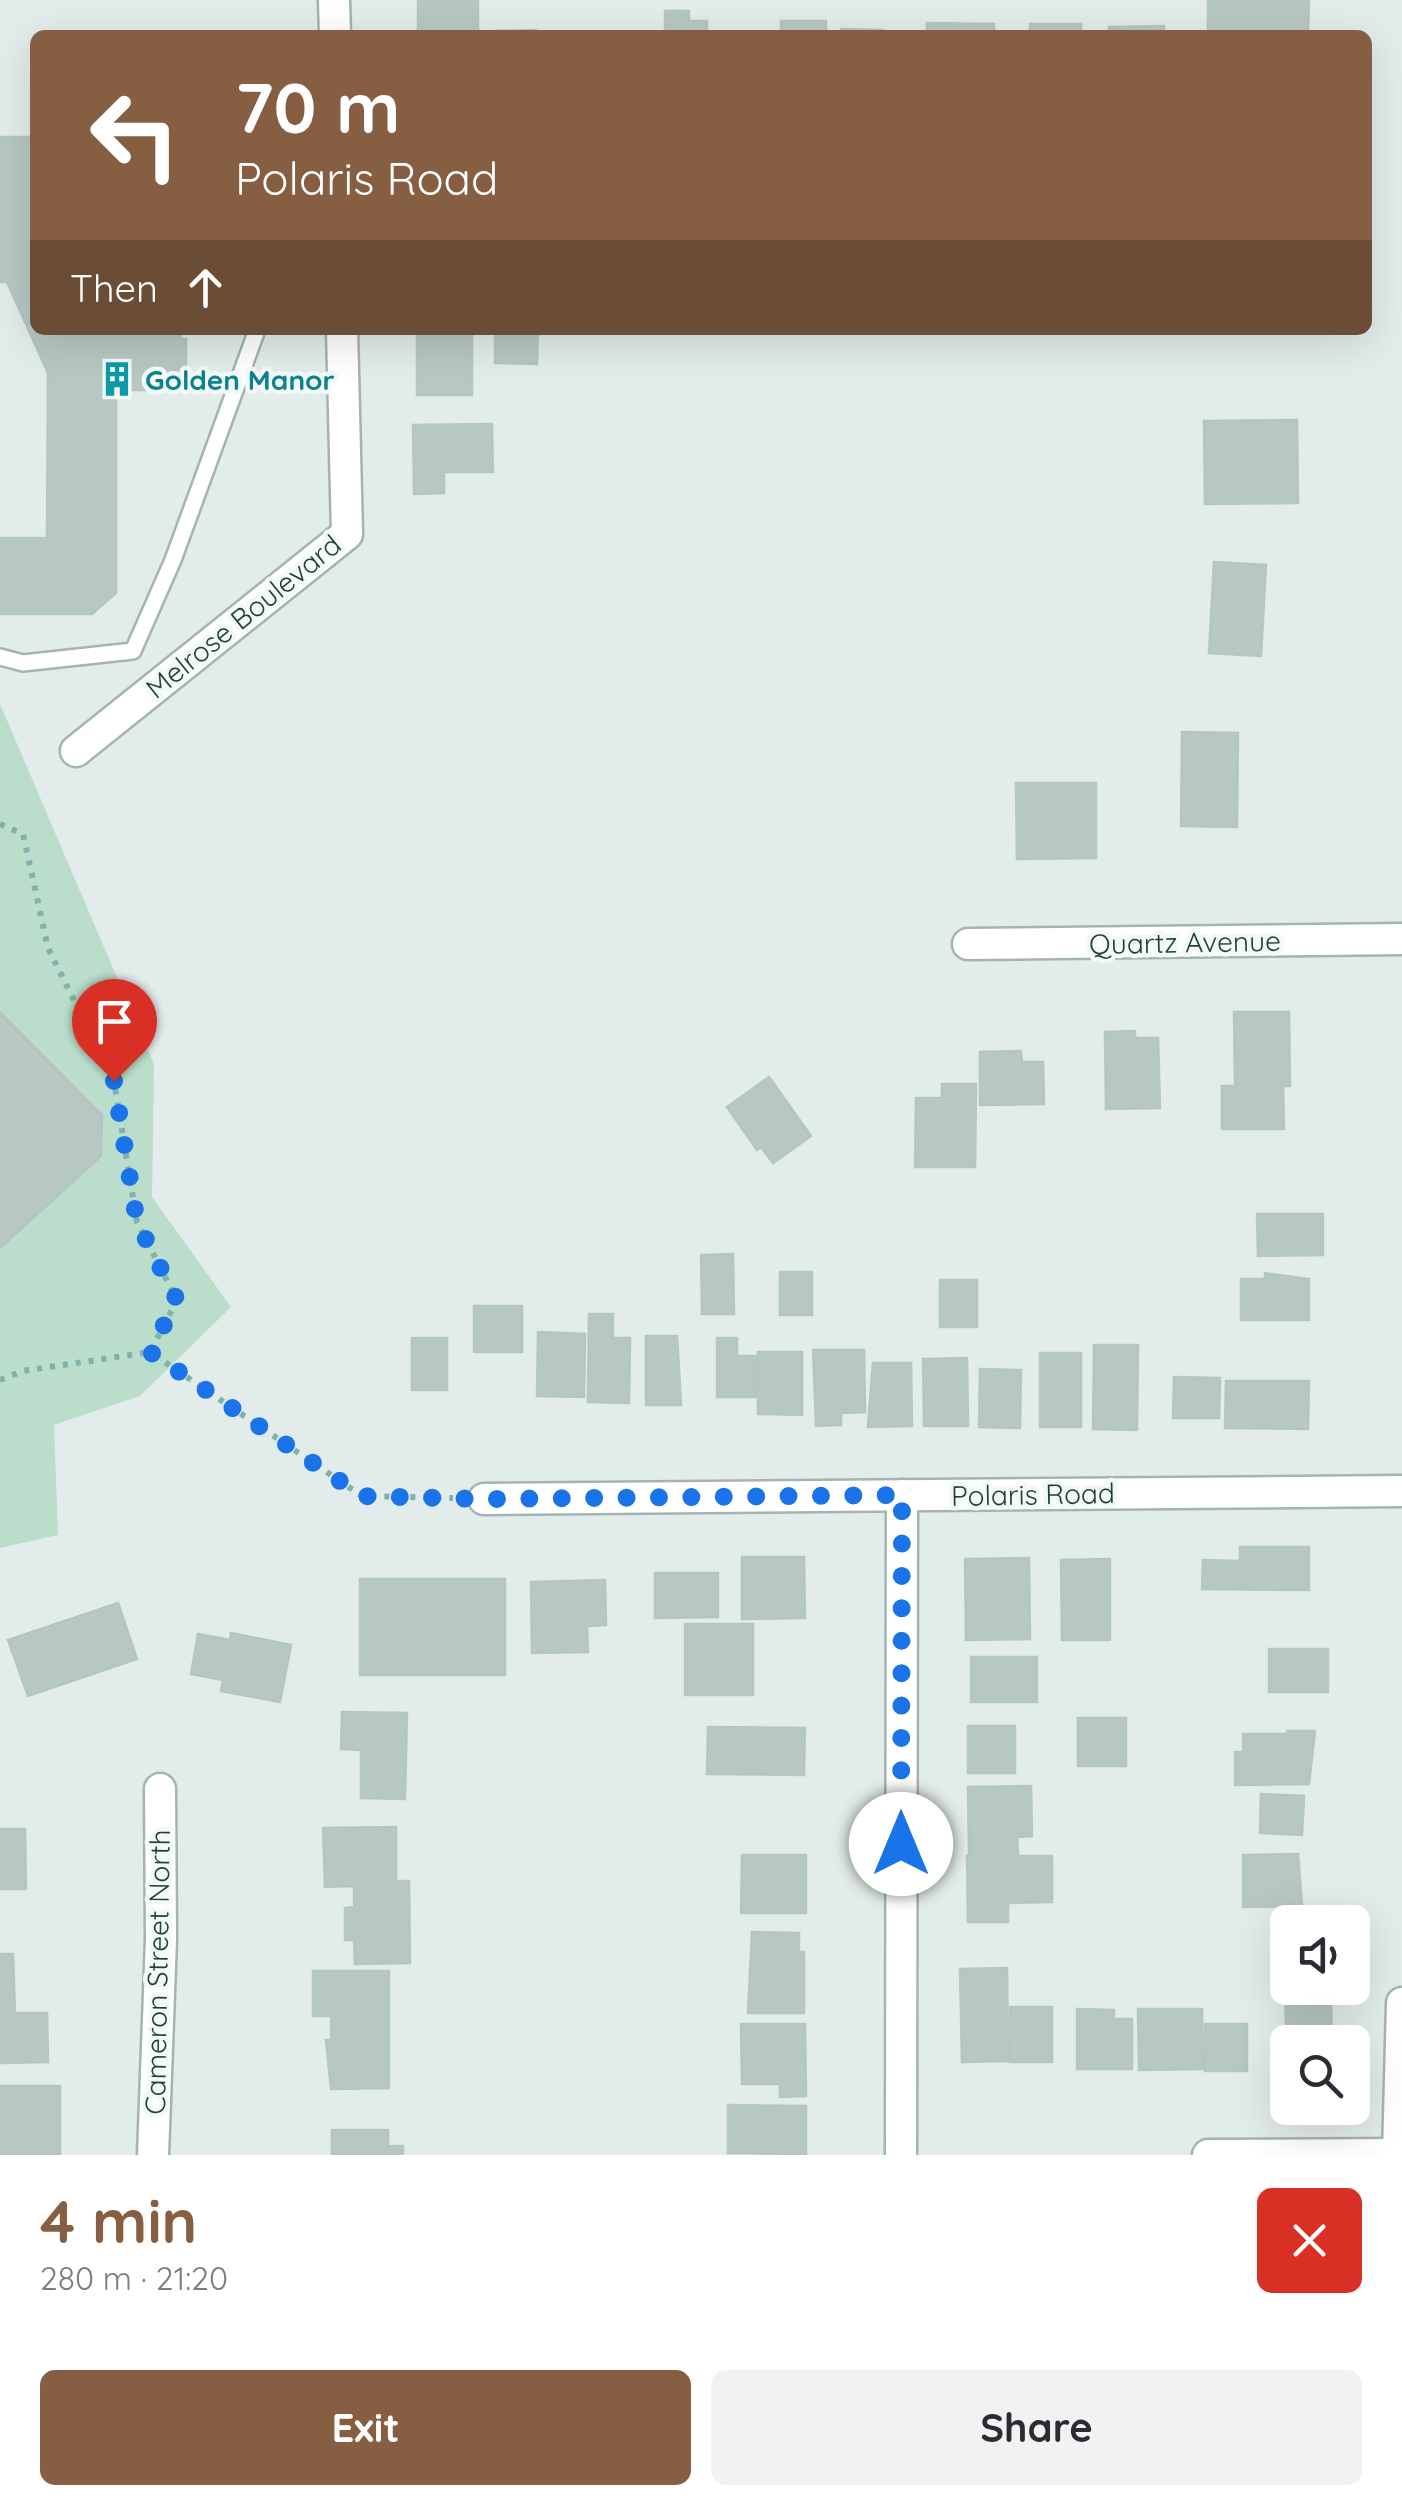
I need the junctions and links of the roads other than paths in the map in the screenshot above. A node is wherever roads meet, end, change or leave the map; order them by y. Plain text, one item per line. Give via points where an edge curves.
1 (334, 0) edge
2 (335, 30) edge
3 (255, 335) edge
4 (342, 335) edge
5 (0, 657) edge
6 (76, 751) dead end
7 (1402, 939) edge
8 (968, 944) dead end
9 (1402, 1490) edge
10 (902, 1495) junction
11 (484, 1499) road end
12 (160, 1789) dead end
13 (1402, 2002) edge
14 (1398, 2154) edge
15 (153, 2155) edge
16 (900, 2155) edge
17 (1208, 2155) edge

1 - 2 street
3 - 5 lane via 133,651 23,663
4 - 6 street, Melrose Boulevard via 348,534
7 - 8 street, Quartz Avenue
9 - 10 street, Polaris Road
10 - 11 street, Polaris Road
10 - 16 street
12 - 15 street, Cameron Street North
13 - 14 street
14 - 17 street

